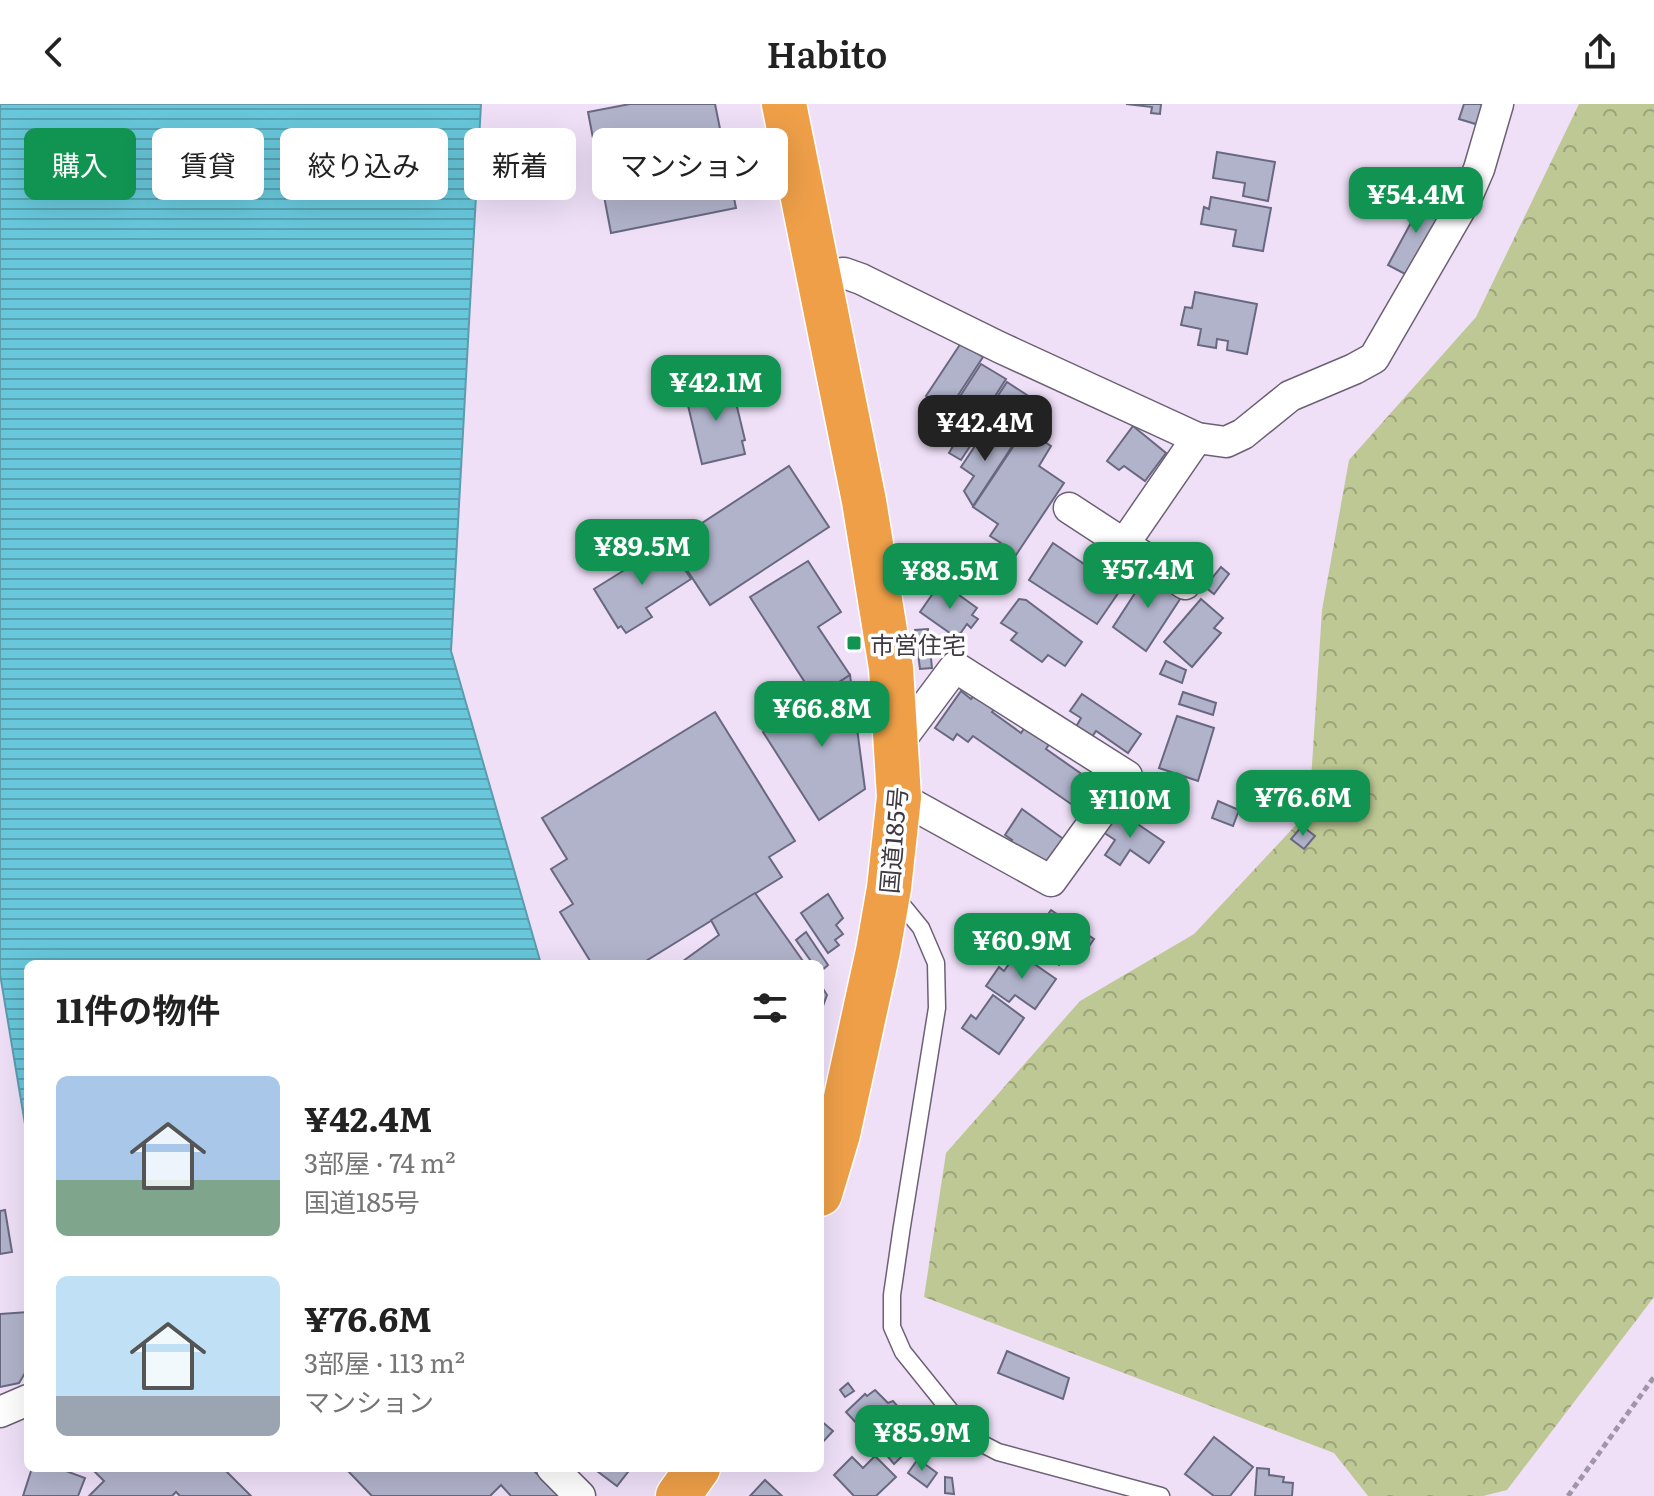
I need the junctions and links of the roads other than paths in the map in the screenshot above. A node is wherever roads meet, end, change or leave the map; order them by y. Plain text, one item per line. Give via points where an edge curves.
1 (784, 104) edge
2 (1498, 104) edge
3 (819, 276) junction
4 (1197, 438) junction
5 (1069, 508) dead end
6 (1124, 544) junction
7 (1185, 584) dead end
8 (896, 746) junction
9 (899, 797) junction
10 (889, 888) junction
11 (824, 1181) edge
12 (24, 1402) edge
13 (0, 1412) edge
14 (556, 1472) edge
15 (695, 1472) edge
16 (580, 1496) edge
17 (678, 1496) edge
18 (1161, 1496) edge

1 - 3 highway, 国道185号
2 - 4 street via 1466,199 1374,358 1290,396 1226,442
3 - 4 street via 844,273 861,279
3 - 8 highway, 国道185号 via 864,501 891,668
4 - 6 street
5 - 6 street
6 - 7 street
8 - 9 highway, 国道185号
8 - 9 street via 955,667 1127,776 1051,881
9 - 10 highway, 国道185号
10 - 11 highway, 国道185号
10 - 18 lane via 921,928 936,963 937,1008 892,1295 892,1327 903,1352 973,1439 998,1452
12 - 13 street
14 - 16 street
15 - 17 highway

